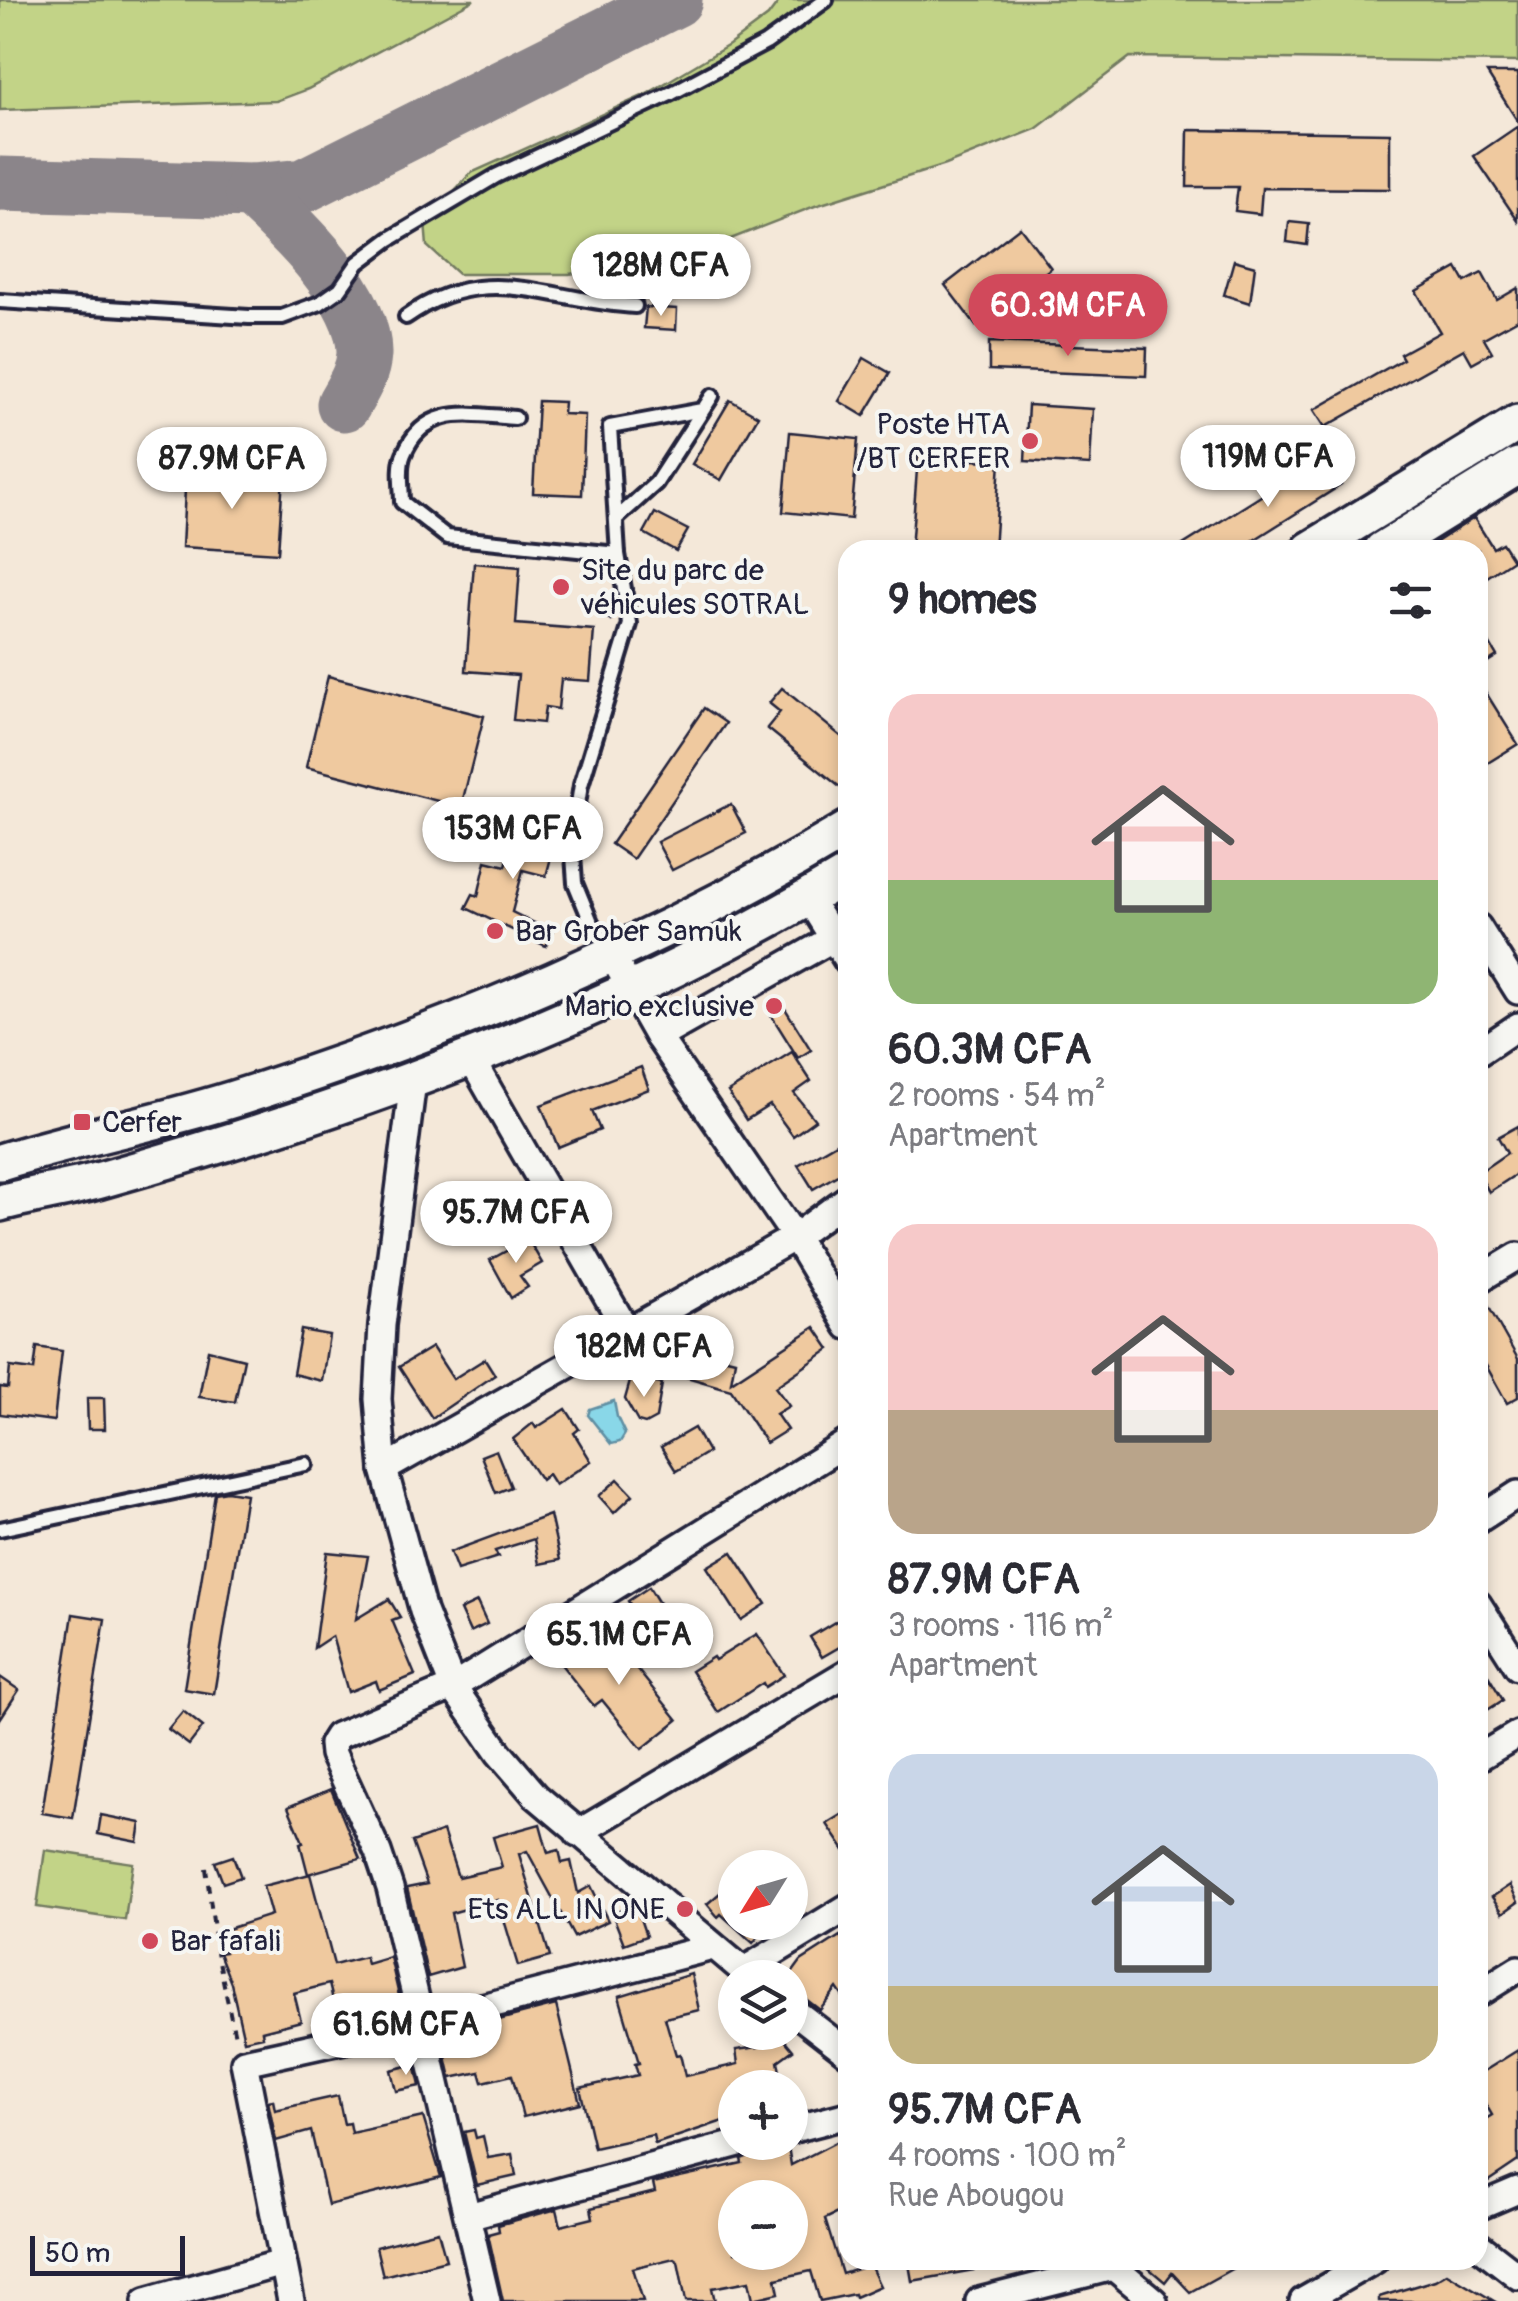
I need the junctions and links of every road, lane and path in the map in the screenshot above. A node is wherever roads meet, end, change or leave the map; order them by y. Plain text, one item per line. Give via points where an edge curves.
1 (826, 0) edge
2 (0, 300) edge
3 (634, 306) dead end
4 (406, 317) dead end
5 (712, 396) dead end
6 (702, 410) junction
7 (515, 418) dead end
8 (1518, 423) edge
9 (1518, 466) edge
10 (616, 519) junction
11 (1326, 540) edge
12 (1398, 540) edge
13 (618, 554) junction
14 (838, 835) edge
15 (838, 880) edge
16 (808, 898) junction
17 (838, 932) edge
18 (838, 935) edge
19 (1488, 943) edge
20 (612, 956) junction
21 (630, 990) junction
22 (1518, 991) edge
23 (1518, 1026) edge
24 (658, 1036) junction
25 (1488, 1046) edge
26 (471, 1059) junction
27 (413, 1081) junction
28 (0, 1162) edge
29 (0, 1203) edge
30 (838, 1205) edge
31 (794, 1237) junction
32 (1518, 1256) edge
33 (1488, 1274) edge
34 (838, 1310) edge
35 (628, 1333) junction
36 (838, 1448) edge
37 (306, 1464) dead end
38 (384, 1470) junction
39 (1518, 1494) edge
40 (1488, 1514) edge
41 (0, 1529) edge
42 (1488, 1620) edge
43 (1518, 1667) edge
44 (838, 1678) edge
45 (453, 1688) junction
46 (1518, 1734) edge
47 (1488, 1752) edge
48 (578, 1833) junction
49 (206, 1868) dead end
50 (838, 1914) edge
51 (713, 1947) junction
52 (730, 1960) edge
53 (769, 1960) edge
54 (1518, 1969) edge
55 (1488, 1988) edge
56 (421, 2022) junction
57 (808, 2022) edge
58 (838, 2045) edge
59 (244, 2062) junction
60 (838, 2117) edge
61 (808, 2125) edge
62 (718, 2149) edge
63 (1518, 2190) edge
64 (1488, 2203) edge
65 (468, 2216) junction
66 (1488, 2253) edge
67 (282, 2264) junction
68 (1088, 2270) edge
69 (1116, 2270) edge
70 (1358, 2270) edge
71 (1518, 2276) edge
72 (146, 2301) edge
73 (291, 2301) edge
74 (487, 2301) edge
75 (979, 2301) edge
76 (1154, 2301) edge
77 (1304, 2301) edge

1 - 2 lane via 750,51 496,176 390,239 358,263 340,289 303,311 250,317
3 - 4 lane via 481,288 431,300
5 - 6 lane
6 - 10 lane via 656,482
6 - 10 lane via 610,427
7 - 13 lane via 449,414 424,424 402,456 402,502 448,537
8 - 11 main road
9 - 12 main road
10 - 13 lane
13 - 20 lane via 630,624 572,841 575,883
14 - 20 main road
15 - 16 main road
16 - 17 street
16 - 21 main road
18 - 24 street
19 - 22 street
20 - 21 street
20 - 28 main road via 240,1097
21 - 24 street
21 - 26 main road
23 - 25 street
24 - 31 street
26 - 27 main road
26 - 35 street
27 - 29 main road via 99,1181
27 - 38 street via 382,1325 378,1400
30 - 31 street
31 - 34 street
31 - 35 street
32 - 33 street
35 - 38 street
36 - 45 street
37 - 41 lane
38 - 45 street via 408,1566
39 - 40 street
42 - 43 street
44 - 48 street
45 - 48 street via 523,1782
45 - 56 street via 337,1736 332,1744 384,1870
46 - 47 street
48 - 51 street
49 - 59 path via 217,1952
50 - 53 street
51 - 52 street
51 - 56 street
54 - 55 street
56 - 59 street
56 - 65 street
57 - 58 street
59 - 67 street
60 - 61 street
62 - 65 street
63 - 64 street
65 - 74 street
66 - 71 street
67 - 72 street
67 - 73 street
68 - 75 street
69 - 76 street
70 - 77 street

